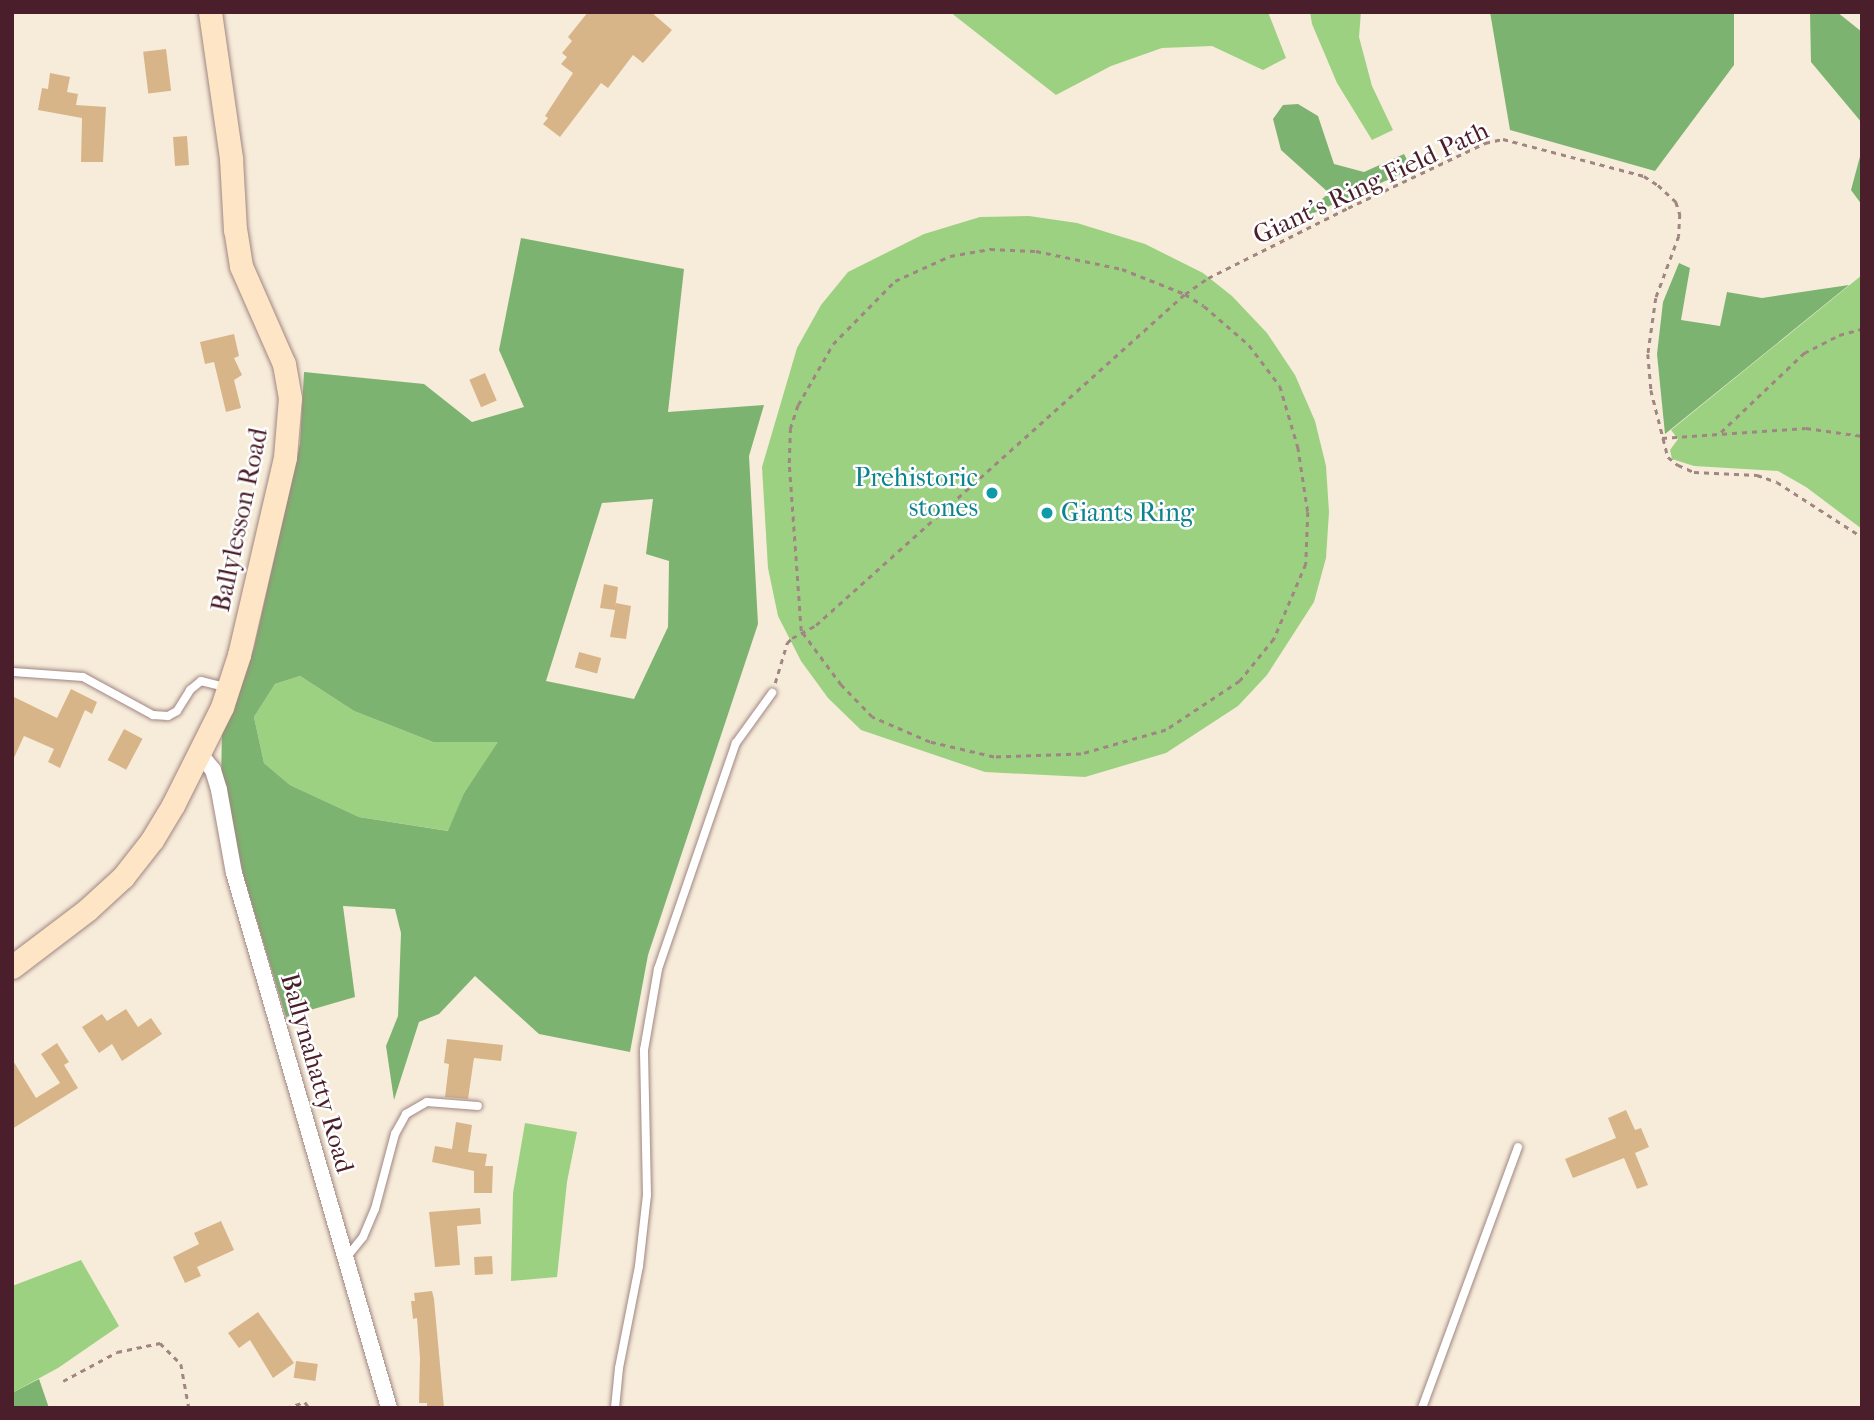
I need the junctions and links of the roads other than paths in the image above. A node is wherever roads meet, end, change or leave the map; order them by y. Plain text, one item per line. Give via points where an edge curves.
1 (210, 12) edge
2 (13, 672) edge
3 (228, 688) junction
4 (772, 693) road end
5 (200, 754) junction
6 (12, 967) edge
7 (478, 1106) dead end
8 (1518, 1147) dead end
9 (346, 1258) junction
10 (389, 1408) edge
11 (615, 1408) edge
12 (1422, 1408) edge

1 - 3 main road, Ballylesson Road via 241,267 284,364 290,398 285,457
2 - 3 lane via 83,677 153,715 177,711 201,681
3 - 5 main road, Ballylesson Road
4 - 11 lane via 736,743 658,969 644,1049 647,1195
5 - 6 main road, Ballylesson Road via 152,840 123,877
5 - 9 street, Ballynahatty Road via 213,770 219,790 234,873
7 - 9 lane via 427,1102 406,1114 375,1209 363,1237
8 - 12 lane
9 - 10 street, Ballynahatty Road

